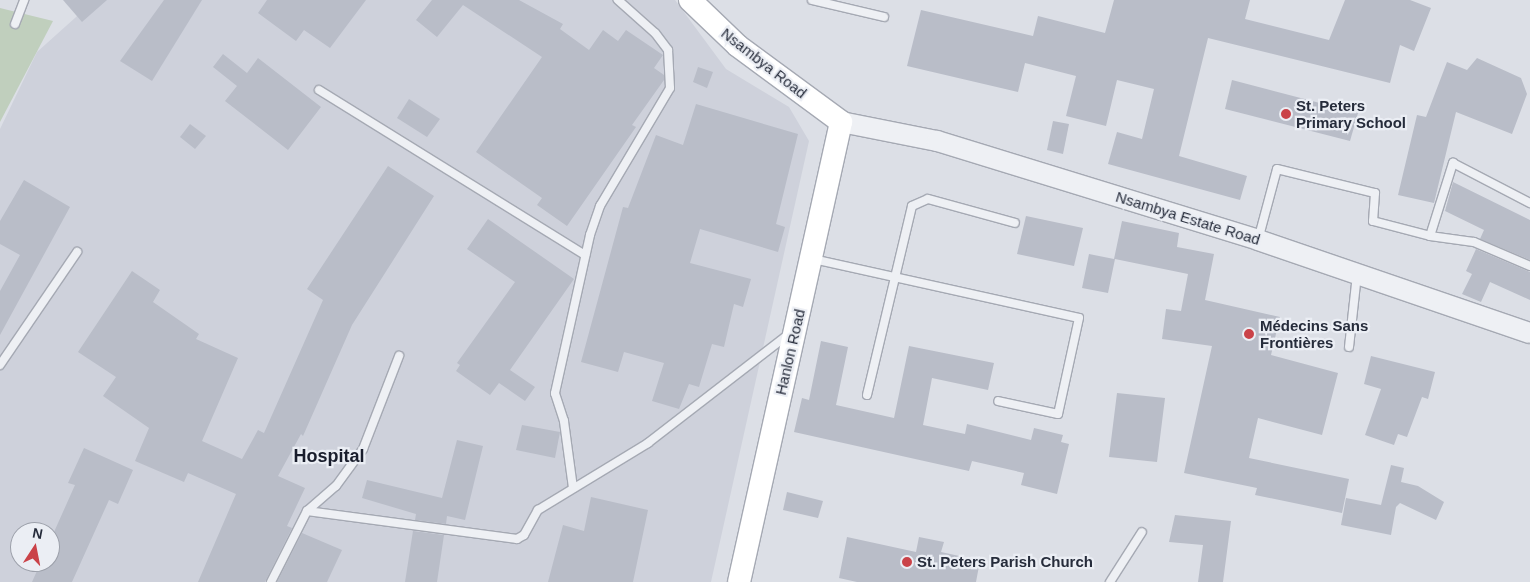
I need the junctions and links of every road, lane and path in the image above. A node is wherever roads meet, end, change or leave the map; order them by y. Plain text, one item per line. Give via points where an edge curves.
1 (24, 0) edge
2 (618, 0) edge
3 (690, 0) edge
4 (812, 0) edge
5 (884, 17) dead end
6 (15, 24) dead end
7 (319, 90) dead end
8 (842, 122) junction
9 (1530, 204) edge
10 (1015, 223) dead end
11 (1430, 236) junction
12 (1258, 240) junction
13 (77, 252) dead end
14 (585, 255) junction
15 (811, 258) junction
16 (1530, 266) edge
17 (1357, 274) junction
18 (893, 276) junction
19 (795, 329) junction
20 (1530, 333) edge
21 (1349, 347) dead end
22 (398, 356) dead end
23 (0, 365) edge
24 (867, 396) dead end
25 (998, 401) dead end
26 (573, 488) junction
27 (307, 511) junction
28 (1142, 532) dead end
29 (271, 582) edge
30 (739, 582) edge
31 (1110, 582) edge

1 - 6 lane
2 - 14 lane via 668,50 670,88 600,206
3 - 8 main road, Nsambya Road via 738,46
4 - 5 lane
7 - 14 lane
8 - 12 street, Nsambya Estate Road via 937,141
8 - 15 main road, Hanlon Road
9 - 11 lane via 1453,163
10 - 18 lane via 928,199 920,202 912,206
11 - 12 lane via 1373,221 1375,193 1277,169
11 - 16 lane via 1474,242
12 - 17 street, Nsambya Estate Road
13 - 23 lane
14 - 26 lane via 555,393 564,421
15 - 18 lane
15 - 19 main road, Hanlon Road
17 - 20 street, Nsambya Estate Road
17 - 21 lane
18 - 24 lane
18 - 25 lane via 1079,318 1058,414
19 - 26 lane via 648,443
19 - 30 main road, Hanlon Road
22 - 27 lane via 363,449 336,486
26 - 27 lane via 538,510 524,535 508,540
27 - 29 lane
28 - 31 lane

